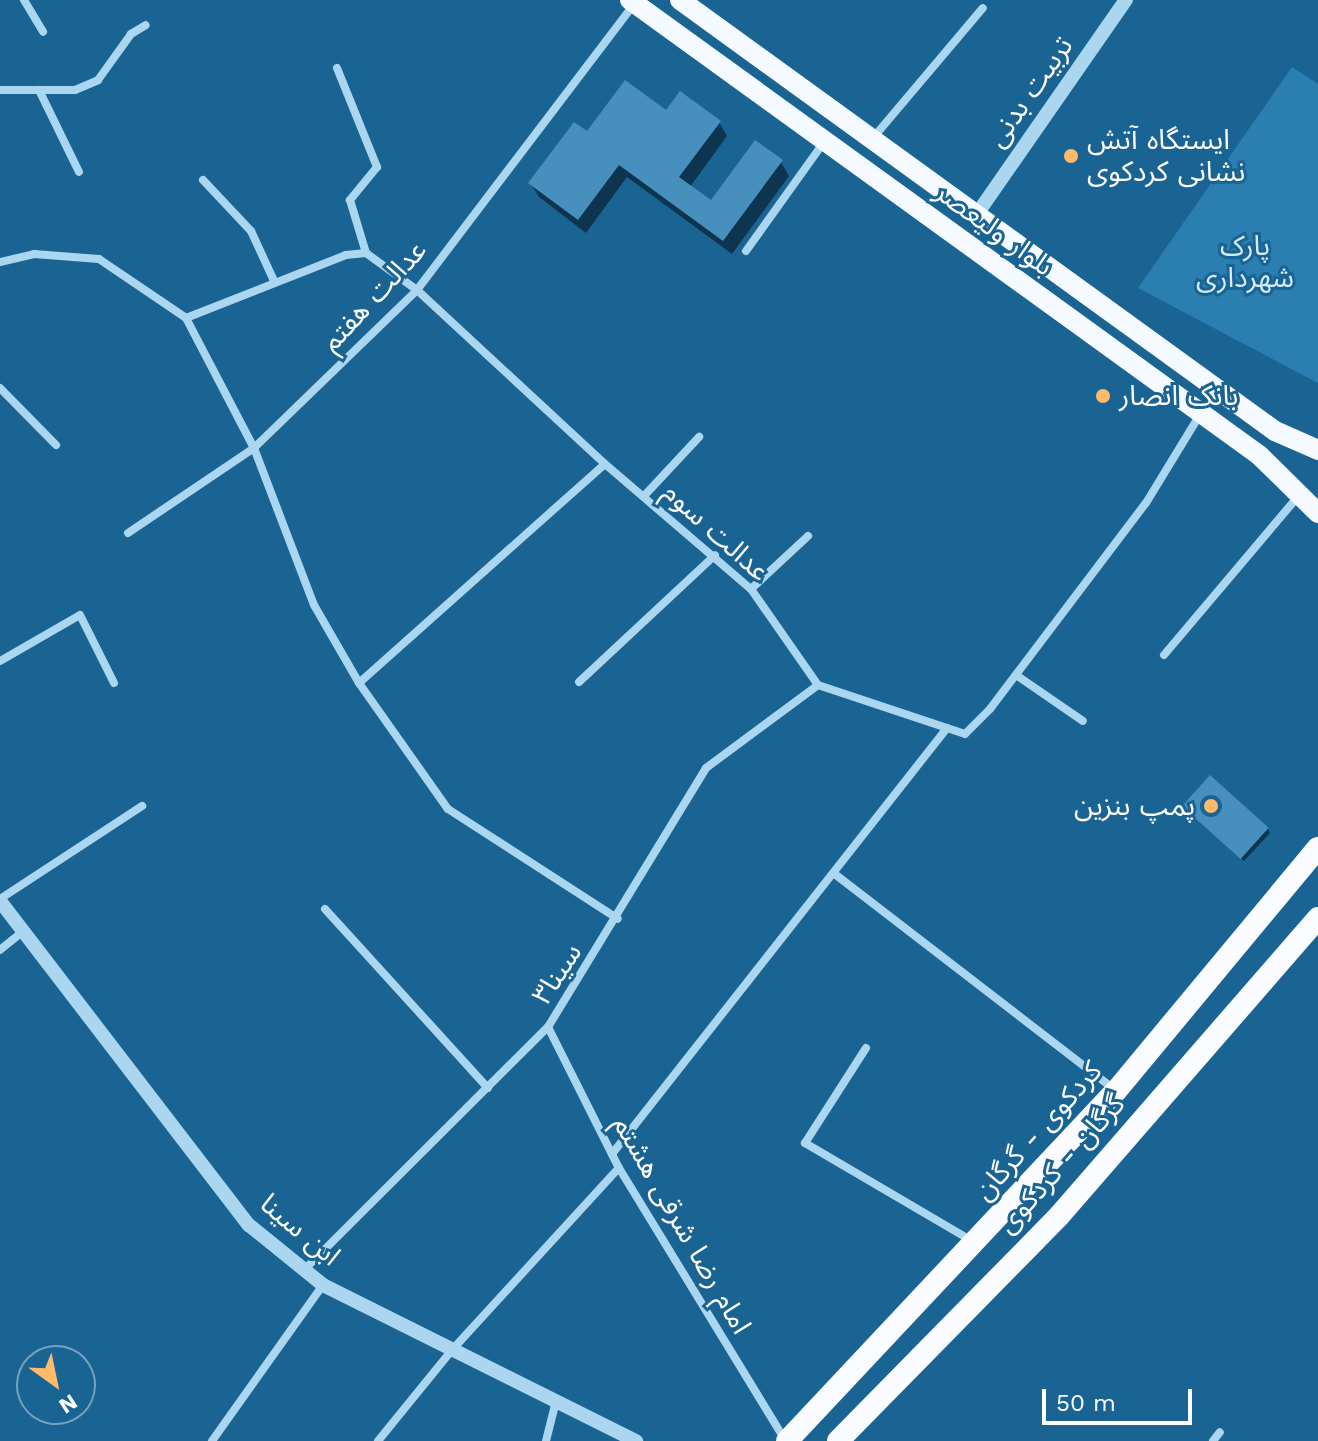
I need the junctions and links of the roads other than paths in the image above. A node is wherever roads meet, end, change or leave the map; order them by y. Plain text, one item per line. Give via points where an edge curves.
1 (24, 0) edge
2 (680, 0) edge
3 (1126, 0) edge
4 (632, 2) edge
5 (983, 8) dead end
6 (146, 25) dead end
7 (43, 32) dead end
8 (337, 68) dead end
9 (0, 90) edge
10 (39, 90) junction
11 (872, 139) junction
12 (824, 141) junction
13 (79, 172) dead end
14 (203, 180) dead end
15 (977, 214) junction
16 (746, 251) dead end
17 (366, 253) junction
18 (0, 262) edge
19 (275, 283) junction
20 (417, 290) junction
21 (186, 318) junction
22 (0, 388) edge
23 (1201, 413) junction
24 (699, 437) dead end
25 (56, 445) dead end
26 (254, 448) junction
27 (1318, 450) edge
28 (605, 464) junction
29 (1299, 494) junction
30 (644, 496) junction
31 (1318, 513) edge
32 (128, 533) dead end
33 (808, 536) dead end
34 (715, 555) junction
35 (751, 589) junction
36 (1164, 655) dead end
37 (0, 661) edge
38 (1016, 675) junction
39 (579, 682) dead end
40 (114, 683) dead end
41 (359, 683) junction
42 (818, 685) junction
43 (1083, 721) dead end
44 (947, 728) junction
45 (142, 806) dead end
46 (1318, 848) edge
47 (836, 875) junction
48 (0, 900) edge
49 (325, 909) dead end
50 (1318, 918) edge
51 (618, 919) junction
52 (22, 932) junction
53 (0, 950) edge
54 (548, 1027) junction
55 (866, 1048) dead end
56 (488, 1088) junction
57 (1116, 1091) junction
58 (612, 1154) junction
59 (619, 1168) junction
60 (976, 1243) junction
61 (304, 1270) junction
62 (323, 1285) junction
63 (452, 1350) junction
64 (556, 1401) junction
65 (1220, 1432) dead end
66 (212, 1441) edge
67 (378, 1441) edge
68 (546, 1441) edge
69 (636, 1441) edge
70 (786, 1441) edge
71 (838, 1441) edge
72 (1213, 1441) edge

1 - 7 street
2 - 11 main road, بلوار ولیعصر
3 - 15 street, تربیت بدنی
4 - 12 main road, بلوار ولیعصر
4 - 20 street, عدالت هفتم
5 - 11 street
6 - 10 street via 131,34 98,80 75,90
8 - 17 street via 377,167 350,200
9 - 10 street
10 - 13 street
11 - 15 main road, بلوار ولیعصر
12 - 16 street
12 - 23 main road, بلوار ولیعصر
14 - 19 street via 251,231
15 - 27 main road, بلوار ولیعصر via 1275,431
17 - 19 street via 346,255
17 - 20 street, عدالت سوم
18 - 21 street via 34,254 99,259
19 - 21 street
20 - 26 street, عدالت هفتم
20 - 28 street, عدالت سوم
21 - 26 street
22 - 25 street
23 - 29 main road, بلوار ولیعصر via 1259,455
23 - 38 street via 1146,503
24 - 30 street
26 - 32 street, عدالت هفتم
26 - 41 street via 314,605
28 - 30 street, عدالت سوم
28 - 41 street
29 - 31 main road, بلوار ولیعصر
29 - 36 street
30 - 34 street, عدالت سوم
33 - 35 street
34 - 35 street, عدالت سوم
34 - 39 street
35 - 42 street, عدالت سوم
37 - 40 street via 80,615
38 - 43 street
38 - 44 street via 965,734
41 - 51 street via 448,809
42 - 44 street
42 - 51 street, سینا۳ via 706,768
44 - 47 street
45 - 48 street
46 - 57 highway, کردکوی - گرگان
47 - 57 street
47 - 58 street
48 - 52 street, ابن سینا
49 - 56 street
50 - 71 highway, گرگان - کردکوی via 1059,1216
51 - 54 street, سینا۳
52 - 53 street
52 - 61 street, ابن سینا via 249,1225
54 - 56 street, سینا۳
54 - 58 street, امام رضا شرقی هشتم
55 - 60 street via 805,1143
56 - 61 street, سینا۳
57 - 60 highway, کردکوی - گرگان
58 - 59 street, امام رضا شرقی هشتم
59 - 63 street
59 - 70 street, امام رضا شرقی هشتم
60 - 70 highway, کردکوی - گرگان
61 - 62 street, ابن سینا
62 - 63 street, ابن سینا
62 - 66 street
63 - 64 street, ابن سینا
63 - 67 street
64 - 68 street
64 - 69 street, ابن سینا
65 - 72 street

